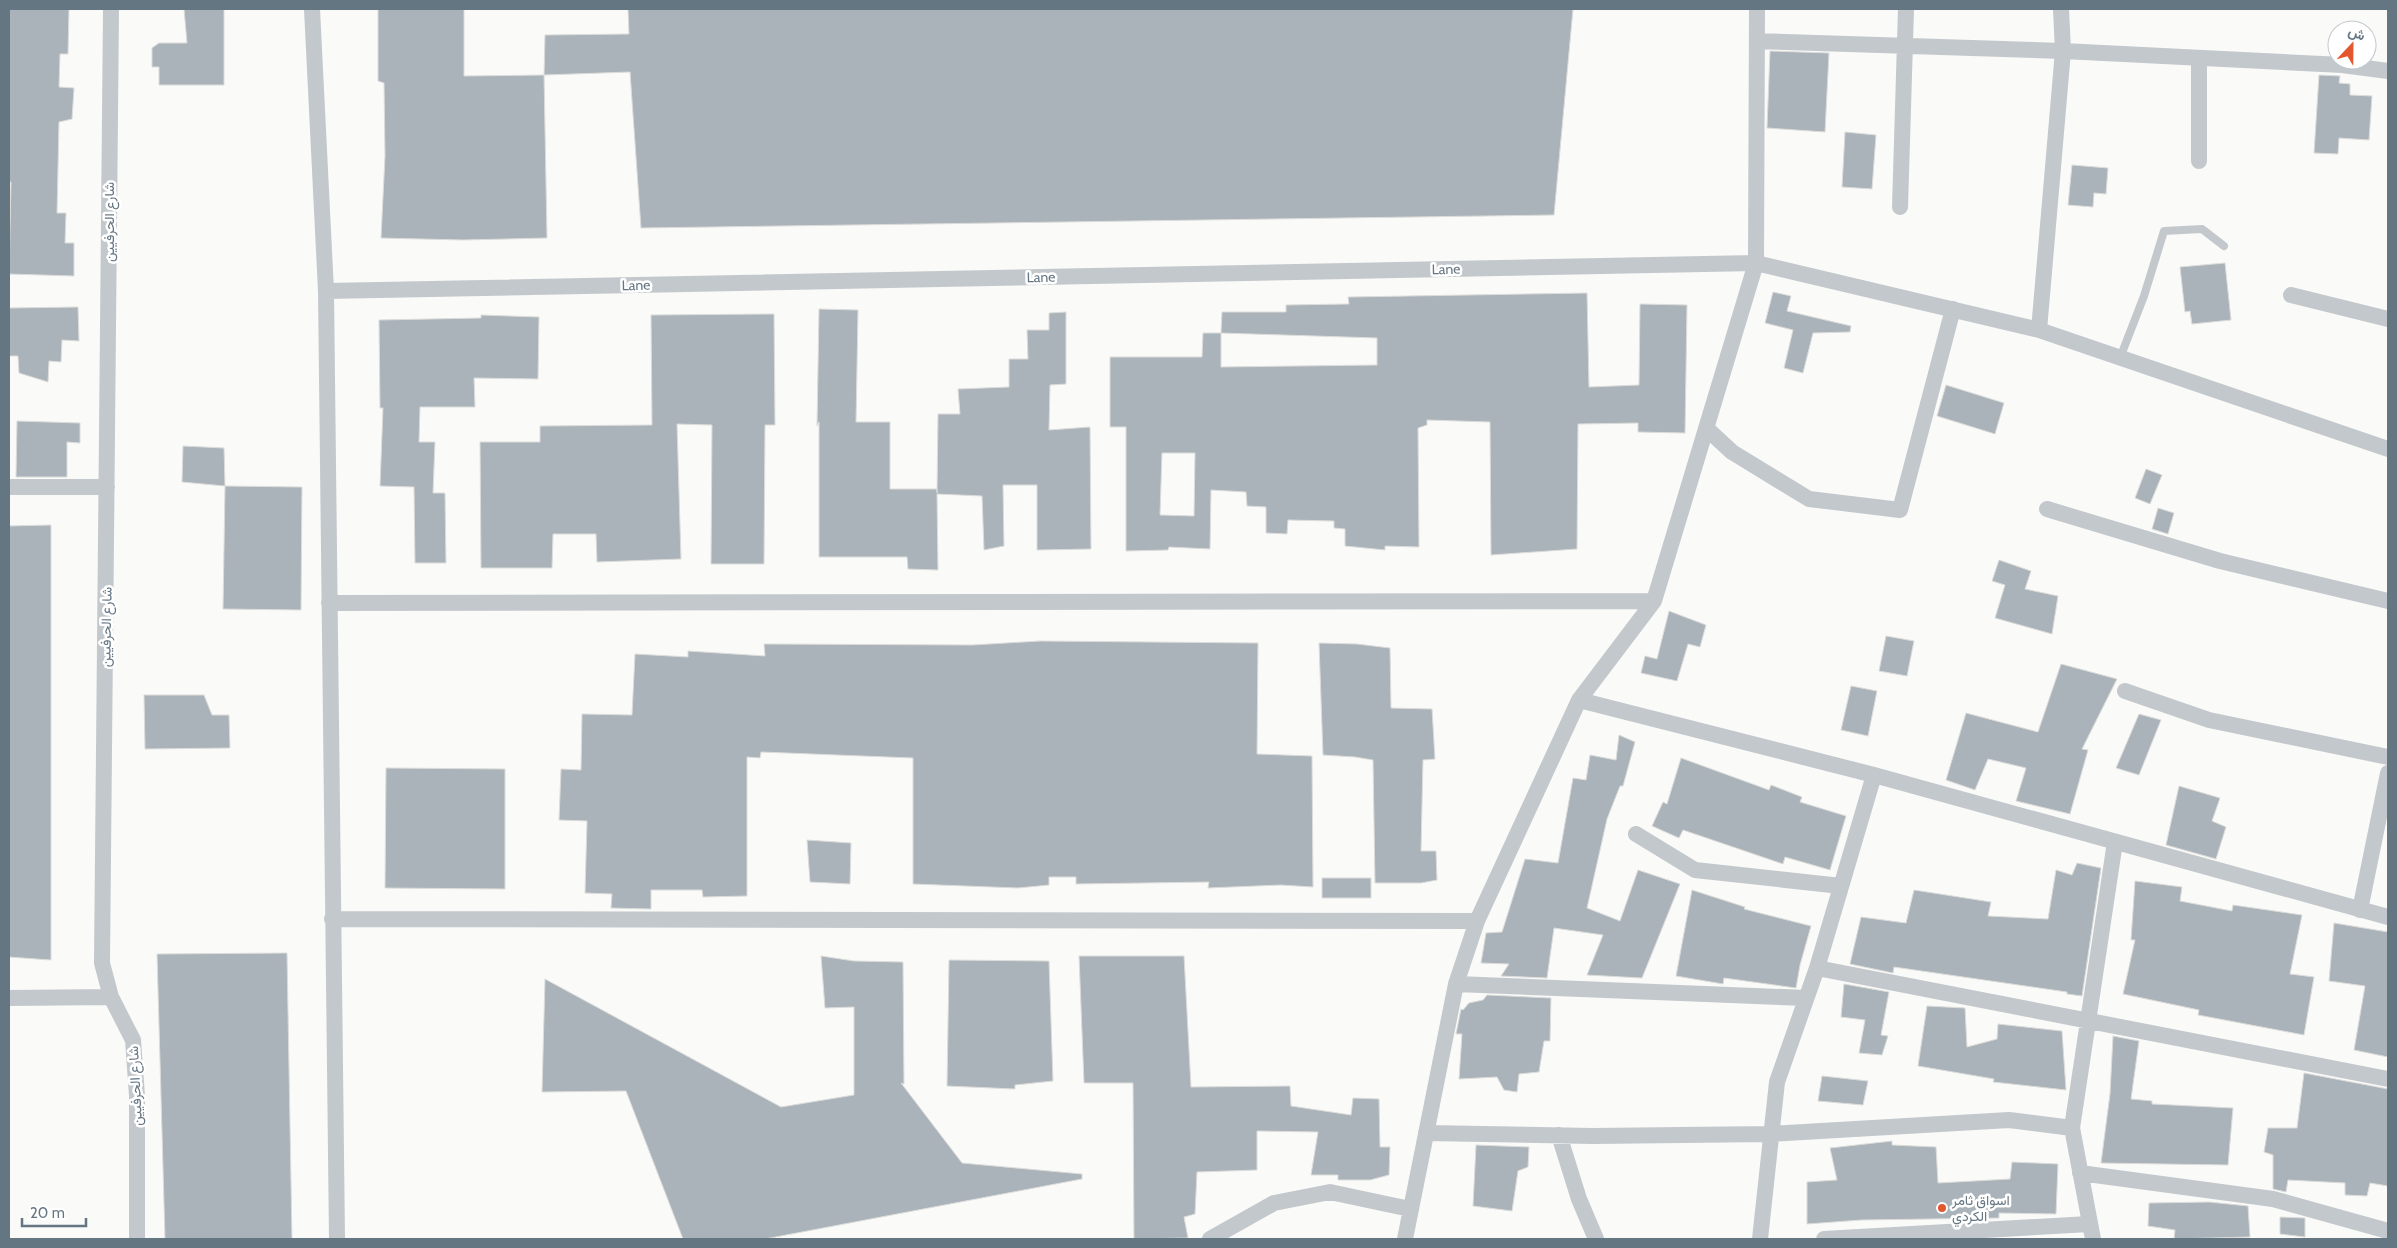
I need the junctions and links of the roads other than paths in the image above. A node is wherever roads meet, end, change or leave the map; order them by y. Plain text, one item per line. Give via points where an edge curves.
1 (111, 9) edge
2 (312, 9) edge
3 (1757, 9) edge
4 (1906, 9) edge
5 (2061, 9) edge
6 (1757, 41) junction
7 (1906, 46) junction
8 (2062, 51) junction
9 (2199, 58) junction
10 (2388, 71) edge
11 (2199, 161) dead end
12 (1900, 208) dead end
13 (2224, 246) dead end
14 (1756, 263) junction
15 (326, 291) junction
16 (2291, 295) dead end
17 (1953, 309) junction
18 (2388, 319) edge
19 (2039, 330) junction
20 (2120, 358) junction
21 (1706, 428) junction
22 (2388, 449) edge
23 (107, 487) junction
24 (9, 488) edge
25 (2047, 509) dead end
26 (1654, 601) junction
27 (2388, 601) edge
28 (330, 604) junction
29 (2125, 690) dead end
30 (1579, 700) junction
31 (2388, 758) edge
32 (2388, 773) edge
33 (1874, 775) junction
34 (1636, 834) dead end
35 (2115, 842) junction
36 (1841, 886) junction
37 (2360, 910) junction
38 (2388, 917) edge
39 (332, 919) junction
40 (1477, 921) junction
41 (1816, 968) junction
42 (1456, 984) junction
43 (111, 997) junction
44 (9, 998) edge
45 (1806, 998) junction
46 (2089, 1021) junction
47 (2388, 1079) edge
48 (2072, 1128) junction
49 (1426, 1133) junction
50 (1770, 1134) junction
51 (1559, 1135) junction
52 (2080, 1173) junction
53 (1410, 1209) junction
54 (2091, 1231) edge
55 (2388, 1231) edge
56 (137, 1239) edge
57 (337, 1239) edge
58 (1210, 1239) edge
59 (1405, 1239) edge
60 (1596, 1239) edge
61 (1760, 1239) edge
62 (1824, 1239) edge

1 - 23 street, شارع الحرفيين
2 - 15 street
3 - 6 street
4 - 7 street
5 - 8 street
6 - 7 street
6 - 14 street
7 - 8 street
7 - 12 street
8 - 9 street
8 - 19 street
9 - 10 street via 2342,65
9 - 11 street
13 - 20 lane via 2202,229 2164,231
14 - 15 street, Lane
14 - 17 street, Lane
14 - 21 street
15 - 28 street
16 - 18 street
17 - 19 street, Lane
17 - 21 street via 1900,510 1809,499 1732,452
19 - 20 street, Lane
20 - 22 street, Lane
21 - 26 street
23 - 24 street
23 - 43 street, شارع الحرفيين via 102,963
25 - 27 street via 2220,561
26 - 28 street
26 - 30 street
28 - 39 street
29 - 31 street via 2209,720
30 - 33 street
30 - 40 street
32 - 37 street
33 - 35 street
33 - 36 street
34 - 36 street via 1695,870
35 - 37 street
35 - 46 street
36 - 41 street
37 - 38 street
39 - 40 street
39 - 57 street
40 - 42 street
41 - 45 street
41 - 46 street
42 - 45 street
42 - 49 street
43 - 44 street
43 - 56 street, شارع الحرفيين via 133,1040 137,1096
45 - 50 street via 1777,1082
46 - 47 street
46 - 48 street
48 - 50 street via 2008,1120
48 - 52 street
49 - 51 street
49 - 53 street
50 - 51 street
50 - 61 street
51 - 60 street via 1579,1199
52 - 54 street
52 - 55 street via 2273,1199
53 - 58 street via 1330,1192 1274,1203
53 - 59 street
54 - 62 street

